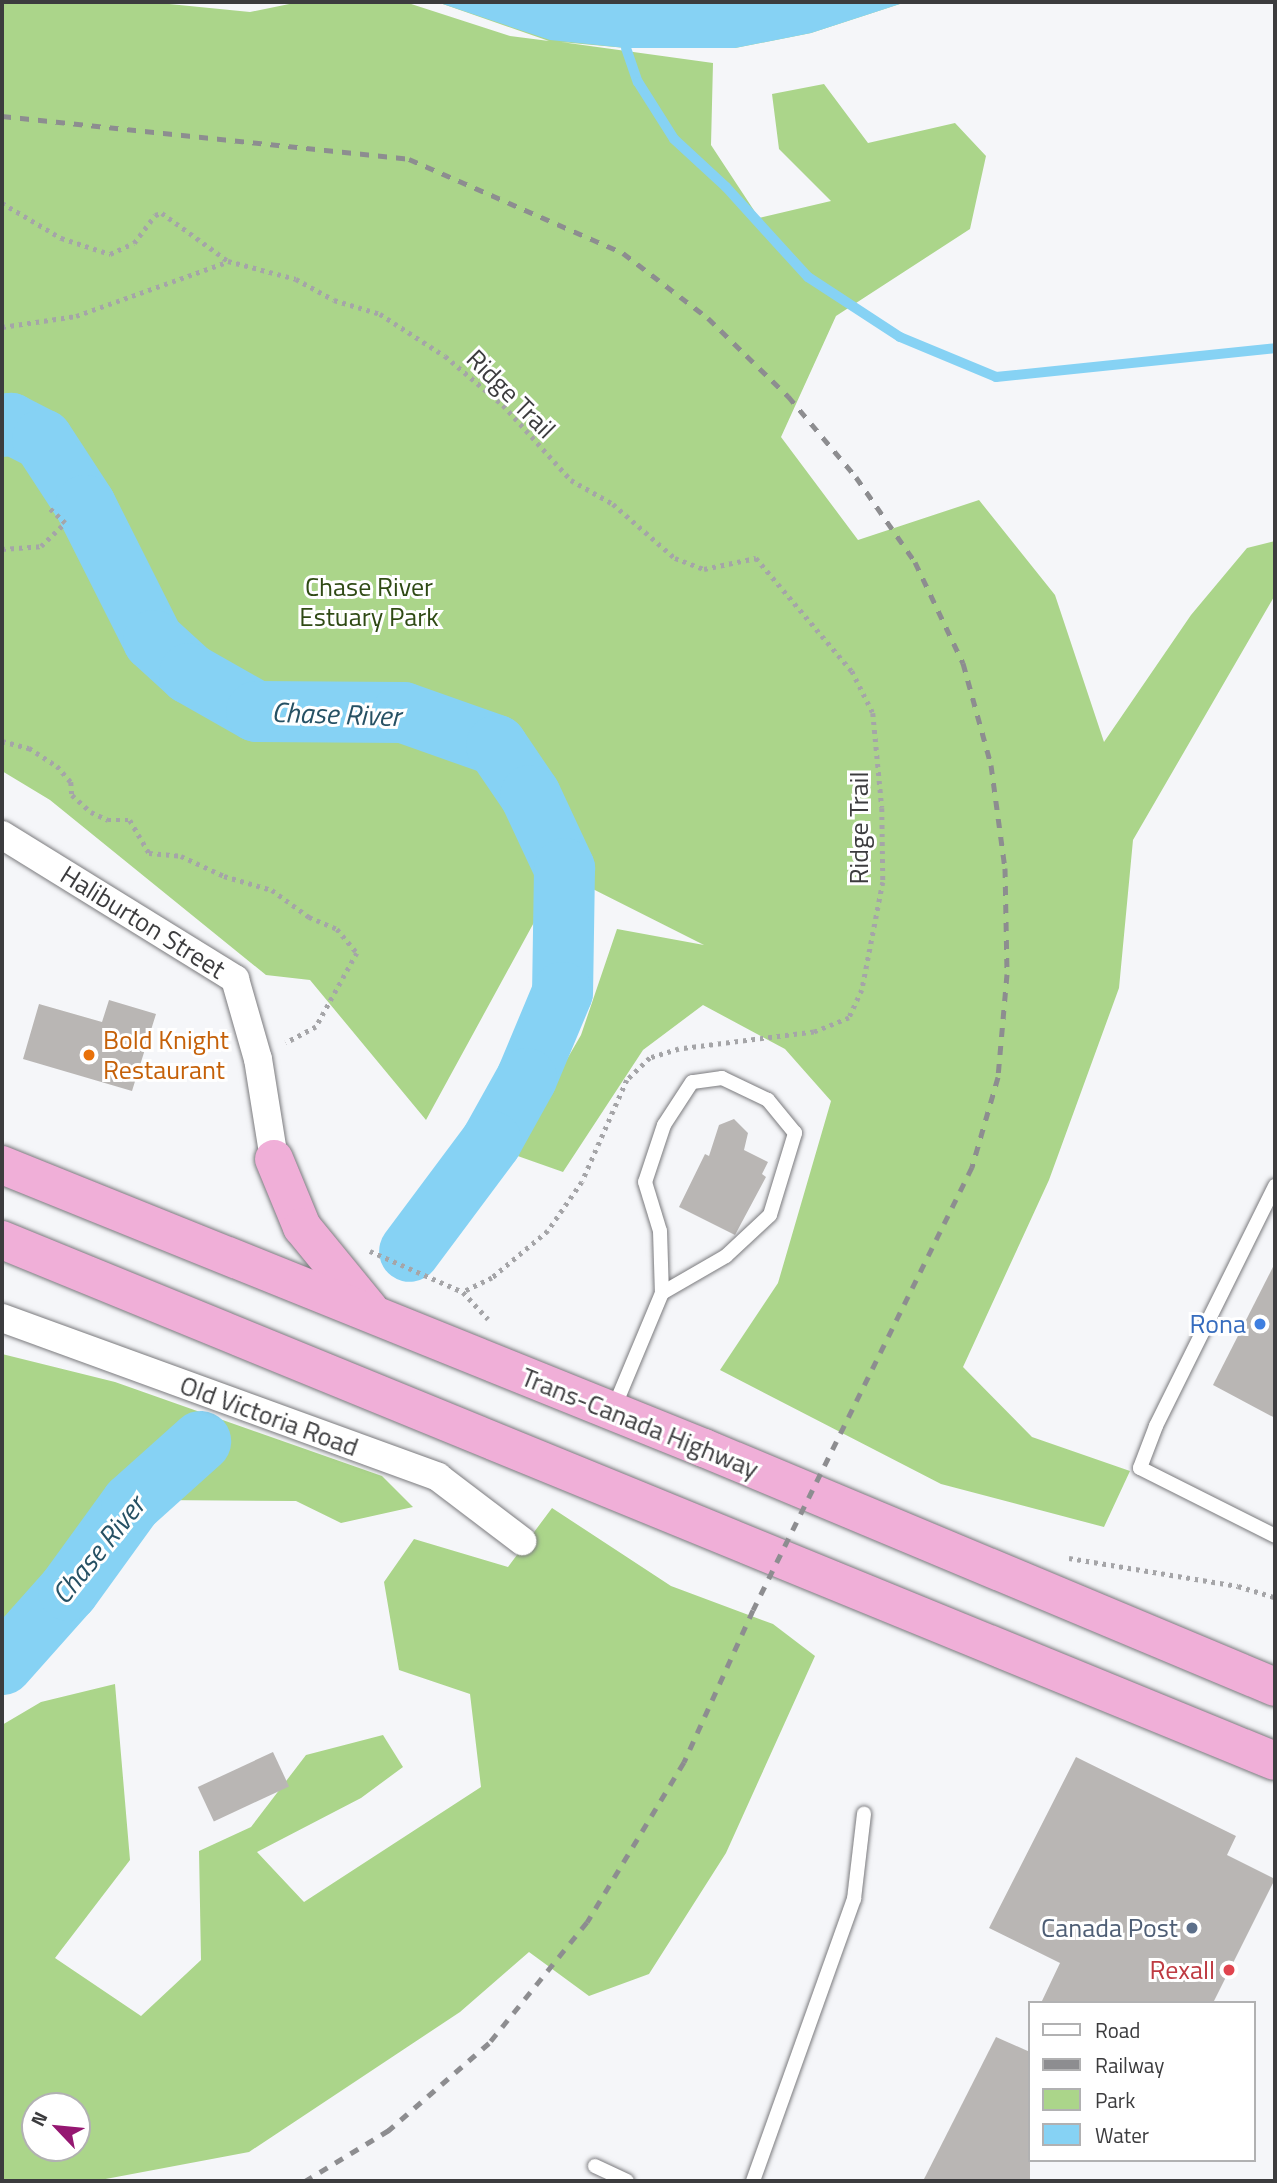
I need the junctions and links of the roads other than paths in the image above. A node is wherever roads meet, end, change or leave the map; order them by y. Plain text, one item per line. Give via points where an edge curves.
1 (2, 835) edge
2 (274, 1159) joint
3 (2, 1166) edge
4 (1275, 1185) edge
5 (2, 1240) edge
6 (662, 1293) junction
7 (375, 1316) junction
8 (2, 1318) edge
9 (612, 1412) junction
10 (1275, 1536) edge
11 (522, 1541) dead end
12 (1275, 1687) edge
13 (1275, 1762) edge
14 (864, 1814) dead end
15 (595, 2166) dead end
16 (627, 2181) edge
17 (753, 2181) edge

1 - 2 street, Haliburton Street via 235,979 258,1059
2 - 7 highway via 302,1227
3 - 7 highway, Trans-Canada Highway
4 - 10 lane via 1156,1426 1140,1468
5 - 13 highway
6 - 6 lane via 726,1256 770,1215 795,1133 768,1100 722,1079 692,1082 664,1125 645,1182 660,1231
6 - 9 lane
7 - 9 highway, Trans-Canada Highway
8 - 11 street, Old Victoria Road via 438,1478
9 - 12 highway, Trans-Canada Highway
14 - 17 lane via 854,1899
15 - 16 lane

